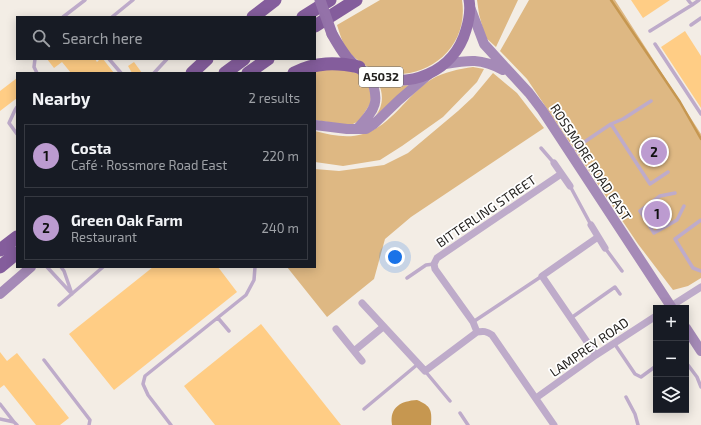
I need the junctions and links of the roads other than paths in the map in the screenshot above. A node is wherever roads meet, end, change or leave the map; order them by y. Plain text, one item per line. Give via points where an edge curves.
1 (85, 0) edge
2 (133, 0) edge
3 (275, 0) edge
4 (320, 0) edge
5 (330, 0) edge
6 (356, 0) edge
7 (688, 0) edge
8 (699, 0) edge
9 (470, 4) edge
10 (692, 5) junction
11 (68, 13) junction
12 (64, 16) edge
13 (71, 16) edge
14 (113, 16) edge
15 (254, 16) edge
16 (305, 16) edge
17 (701, 18) edge
18 (316, 25) edge
19 (691, 25) dead end
20 (650, 31) dead end
21 (655, 44) dead end
22 (34, 60) edge
23 (110, 60) edge
24 (165, 60) edge
25 (206, 60) edge
26 (243, 60) edge
27 (267, 60) edge
28 (445, 64) junction
29 (505, 70) junction
30 (364, 71) junction
31 (36, 72) edge
32 (120, 72) edge
33 (155, 72) edge
34 (193, 72) edge
35 (226, 72) edge
36 (249, 72) edge
37 (297, 72) edge
38 (428, 75) junction
39 (651, 101) dead end
40 (16, 108) edge
41 (701, 114) edge
42 (611, 124) junction
43 (316, 125) edge
44 (356, 129) junction
45 (16, 132) edge
46 (541, 148) dead end
47 (570, 152) junction
48 (554, 163) joint
49 (668, 172) dead end
50 (561, 174) junction
51 (570, 186) joint
52 (676, 193) dead end
53 (684, 206) dead end
54 (701, 220) edge
55 (591, 225) joint
56 (598, 237) junction
57 (16, 238) edge
58 (605, 248) joint
59 (0, 250) edge
60 (16, 255) edge
61 (16, 258) edge
62 (434, 264) junction
63 (0, 268) edge
64 (30, 268) edge
65 (48, 268) edge
66 (61, 268) edge
67 (102, 268) edge
68 (255, 268) edge
69 (622, 271) dead end
70 (701, 271) edge
71 (542, 276) junction
72 (407, 278) dead end
73 (701, 287) edge
74 (0, 294) edge
75 (72, 294) junction
76 (620, 294) dead end
77 (362, 303) dead end
78 (59, 305) dead end
79 (669, 305) edge
80 (673, 305) edge
81 (218, 318) junction
82 (653, 318) edge
83 (570, 319) junction
84 (473, 322) junction
85 (383, 327) junction
86 (336, 329) dead end
87 (229, 331) dead end
88 (477, 332) junction
89 (689, 333) edge
90 (614, 343) junction
91 (354, 351) junction
92 (701, 351) edge
93 (596, 355) junction
94 (44, 360) dead end
95 (362, 362) dead end
96 (418, 364) junction
97 (689, 366) edge
98 (653, 368) edge
99 (425, 371) junction
100 (701, 386) edge
101 (626, 397) dead end
102 (536, 398) junction
103 (450, 401) dead end
104 (0, 404) edge
105 (364, 409) dead end
106 (460, 413) dead end
107 (0, 419) edge
108 (15, 424) edge
109 (89, 425) edge
110 (171, 425) edge
111 (468, 425) edge
112 (554, 425) edge
113 (638, 425) edge

1 - 11 lane
2 - 14 lane
3 - 15 highway
4 - 30 main road, A5032, bridge via 332,34 342,52
5 - 16 highway
6 - 18 highway
7 - 10 lane
8 - 10 lane
9 - 28 main road, A5032 via 464,38
9 - 29 main road, ROSSMORE ROAD EAST via 479,35
10 - 20 lane
11 - 12 lane
11 - 13 lane
17 - 19 lane
21 - 41 lane
22 - 31 lane
23 - 32 lane
24 - 33 lane
25 - 34 highway
26 - 35 highway
27 - 36 highway
28 - 29 main road, ROSSMORE ROAD EAST via 466,60 482,61
28 - 38 main road, A5032
29 - 47 main road, ROSSMORE ROAD EAST via 529,93
30 - 37 highway via 333,63 316,65
30 - 38 main road, A5032 via 398,80
30 - 44 main road via 376,94 374,109
38 - 44 main road via 374,124 366,129
39 - 42 lane
40 - 45 lane via 10,123
42 - 47 lane
42 - 49 lane via 650,184
43 - 44 main road
46 - 48 lane
47 - 79 main road, ROSSMORE ROAD EAST
48 - 50 street
50 - 51 street
50 - 62 street, BITTERLING STREET via 437,258
51 - 55 lane
52 - 53 lane via 660,196 640,211 654,233 677,220
54 - 70 lane via 675,239 693,268
55 - 56 street
56 - 58 street
56 - 71 street
57 - 59 highway
58 - 69 lane
60 - 63 highway
61 - 63 highway
62 - 72 lane via 426,265
62 - 84 street, BITTERLING STREET
64 - 74 main road
65 - 75 lane
66 - 75 lane
67 - 75 lane
68 - 81 lane via 254,280 246,295
71 - 83 street
71 - 84 lane
73 - 80 street
75 - 78 lane
76 - 83 lane via 615,287
77 - 85 street
81 - 87 lane
81 - 110 lane via 145,376 143,384 148,395
82 - 90 street, LAMPREY ROAD
83 - 93 street
84 - 88 street, BITTERLING STREET
85 - 91 street
85 - 96 street
86 - 91 street
88 - 99 street
88 - 102 street via 483,331 492,335
89 - 92 main road
90 - 93 street, LAMPREY ROAD
90 - 98 lane via 635,374 641,377
91 - 95 street
93 - 102 street, LAMPREY ROAD
94 - 109 lane via 90,420
96 - 99 street
96 - 105 lane
97 - 100 lane
99 - 103 lane
101 - 113 lane
102 - 112 street
104 - 108 lane
106 - 111 lane
107 - 108 lane

